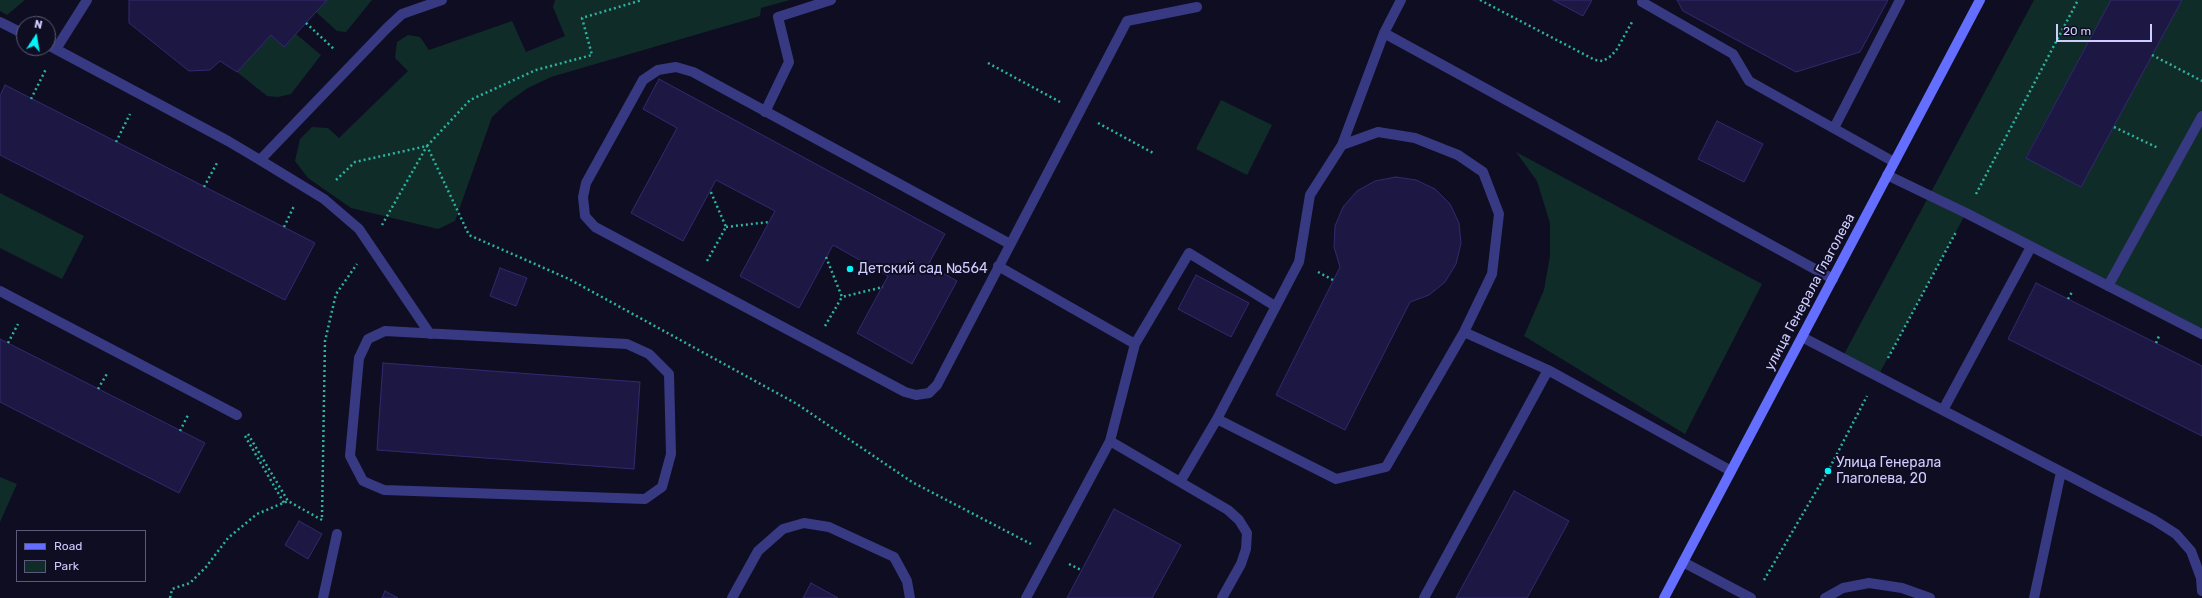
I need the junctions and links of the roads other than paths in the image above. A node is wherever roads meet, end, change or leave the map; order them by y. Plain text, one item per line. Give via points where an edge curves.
1 (86, 0) edge
2 (442, 0) edge
3 (831, 0) edge
4 (1401, 0) edge
5 (1900, 0) edge
6 (1980, 0) edge
7 (1642, 1) edge
8 (1197, 7) dead end
9 (0, 22) edge
10 (16, 30) edge
11 (1384, 33) junction
12 (56, 41) edge
13 (56, 49) edge
14 (764, 112) junction
15 (2202, 116) edge
16 (1834, 128) junction
17 (1342, 145) junction
18 (260, 160) junction
19 (1894, 162) junction
20 (1887, 175) junction
21 (1010, 244) junction
22 (2031, 247) junction
23 (998, 266) junction
24 (1833, 279) junction
25 (2108, 286) junction
26 (0, 291) edge
27 (1275, 306) junction
28 (1464, 332) junction
29 (430, 334) junction
30 (2202, 334) edge
31 (1802, 337) junction
32 (1135, 344) junction
33 (1548, 370) junction
34 (1943, 410) junction
35 (234, 414) road end
36 (1217, 419) junction
37 (1110, 441) junction
38 (1731, 471) junction
39 (2061, 472) junction
40 (1180, 482) junction
41 (337, 534) road end
42 (1683, 562) junction
43 (2202, 591) edge
44 (323, 598) edge
45 (732, 598) edge
46 (910, 598) edge
47 (1026, 598) edge
48 (1222, 598) edge
49 (1424, 598) edge
50 (1664, 598) edge
51 (1751, 598) edge
52 (1825, 598) edge
53 (1930, 598) edge
54 (2034, 598) edge

1 - 12 lane
2 - 18 lane via 402,14
3 - 14 lane via 778,16 789,62
4 - 11 lane
5 - 16 lane
6 - 19 street, улица Генерала Глаголева
7 - 16 lane via 1732,54 1749,81
8 - 21 lane via 1127,21
9 - 10 lane
11 - 17 lane
11 - 24 lane
13 - 18 lane
14 - 21 lane
14 - 23 lane via 693,72 676,67 658,70 643,80 586,183 583,197 585,216 595,227 905,392 916,395 929,394 937,385
15 - 25 lane
16 - 19 lane
17 - 27 lane via 1310,195 1299,262
17 - 28 lane via 1378,132 1415,138 1458,155 1483,172 1499,214 1492,274
18 - 29 lane via 324,199 359,229
19 - 20 street, улица Генерала Глаголева
20 - 22 lane
20 - 24 street, улица Генерала Глаголева
21 - 23 lane
22 - 25 lane
22 - 34 lane
23 - 32 lane
24 - 31 street, улица Генерала Глаголева
25 - 30 lane
26 - 35 lane
27 - 32 lane via 1189,253
27 - 36 lane
28 - 33 lane
28 - 36 lane via 1386,466 1336,479
29 - 29 lane via 627,344 649,354 669,374 671,454 662,487 645,499 384,490 363,481 350,456 359,358 368,339 385,331
31 - 34 lane
31 - 38 street, улица Генерала Глаголева
32 - 37 lane
33 - 38 lane
33 - 49 lane
34 - 39 lane
36 - 40 lane
37 - 40 lane
37 - 47 lane
38 - 42 street, улица Генерала Глаголева
39 - 43 lane via 2176,534 2191,551 2201,578
39 - 54 lane
40 - 48 lane via 1228,510 1239,520 1247,533 1246,549 1241,564
41 - 44 lane
42 - 50 street, улица Генерала Глаголева
42 - 51 lane
45 - 46 lane via 758,551 784,529 804,523 829,527 894,557 907,582
52 - 53 lane via 1843,588 1869,583 1902,588

